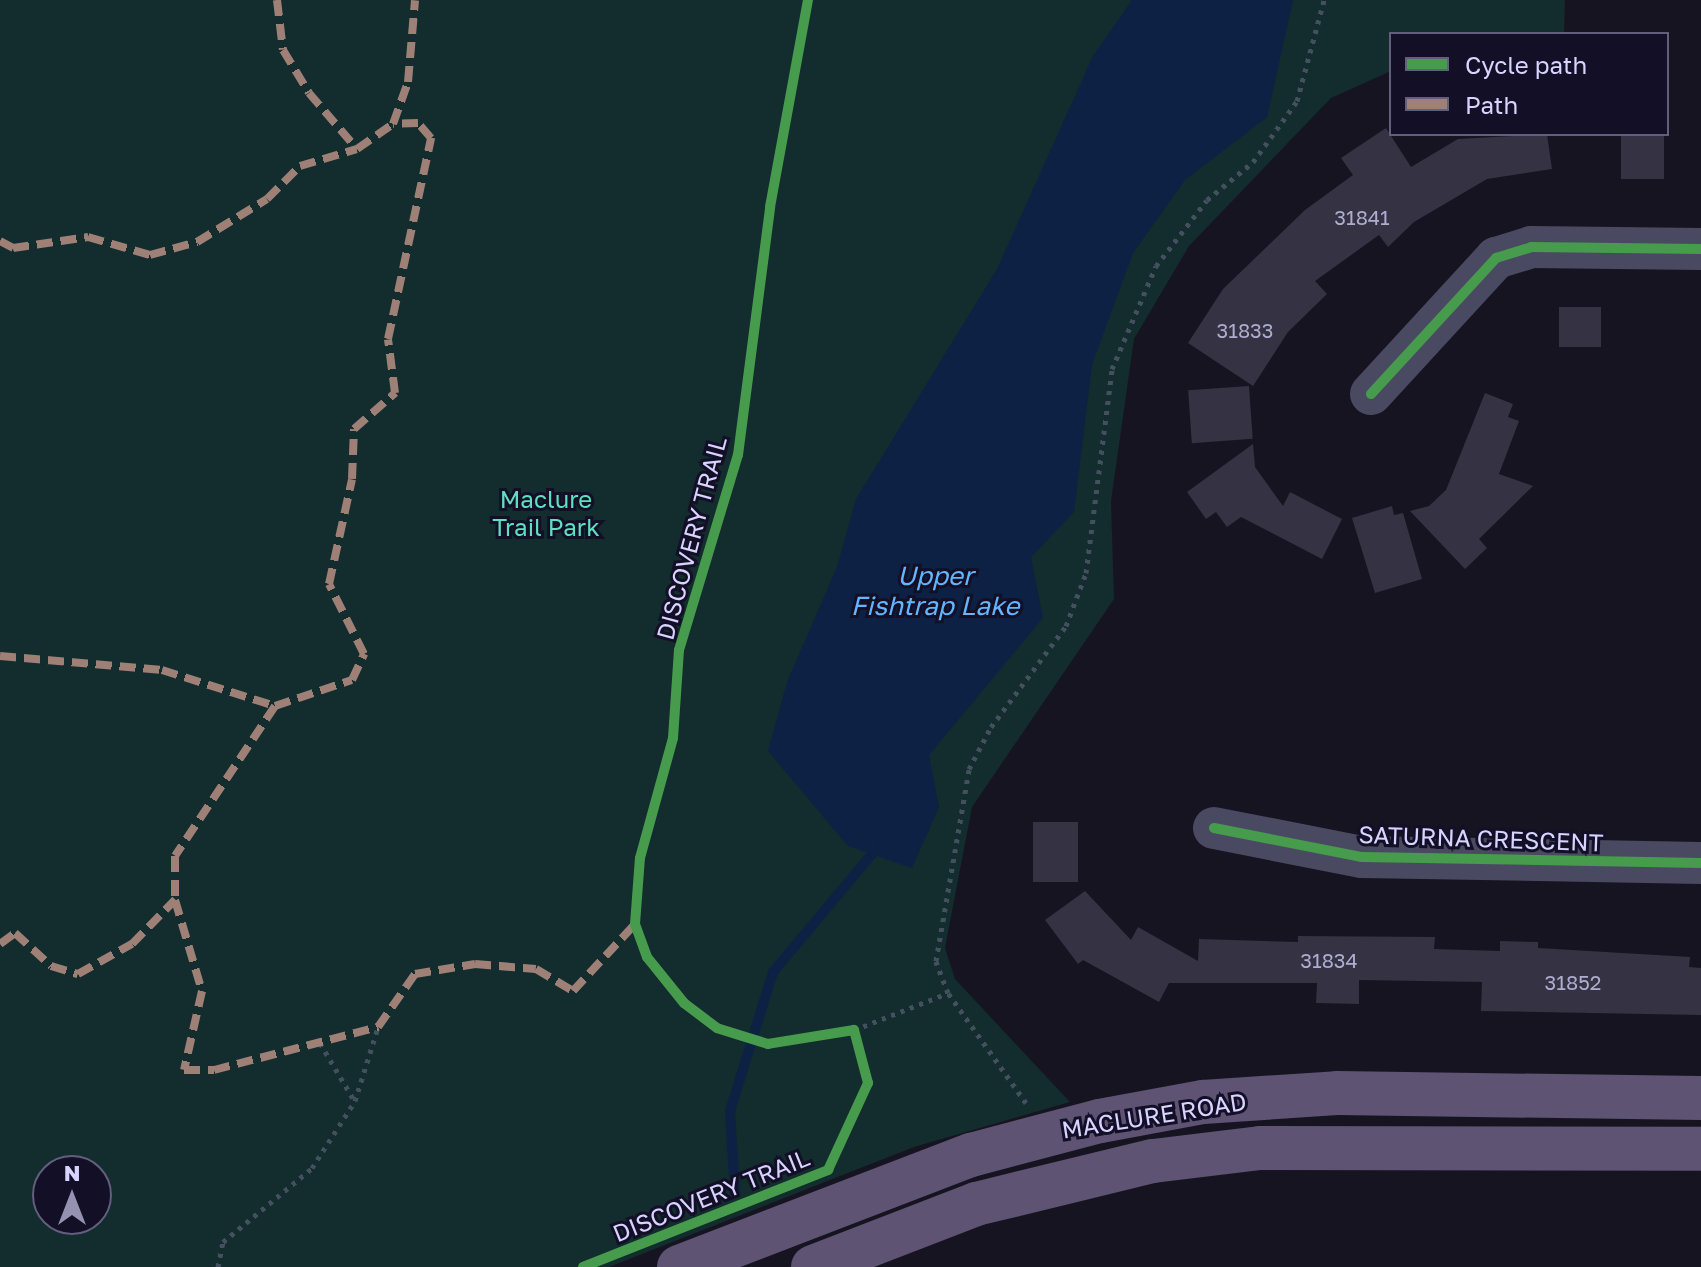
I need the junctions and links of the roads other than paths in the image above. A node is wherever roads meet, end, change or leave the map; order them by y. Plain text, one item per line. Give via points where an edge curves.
1 (1701, 249) edge
2 (1371, 394) dead end
3 (1214, 828) dead end
4 (1701, 863) edge
5 (1701, 1098) edge
6 (1701, 1149) edge
7 (679, 1267) edge
8 (813, 1267) edge

1 - 2 street via 1531,247 1496,258
3 - 4 street, SATURNA CRESCENT via 1362,857
5 - 7 main road, MACLURE ROAD via 1337,1093 1203,1102 1047,1133 971,1155
6 - 8 main road, MACLURE ROAD via 1276,1148 1153,1161 976,1204

